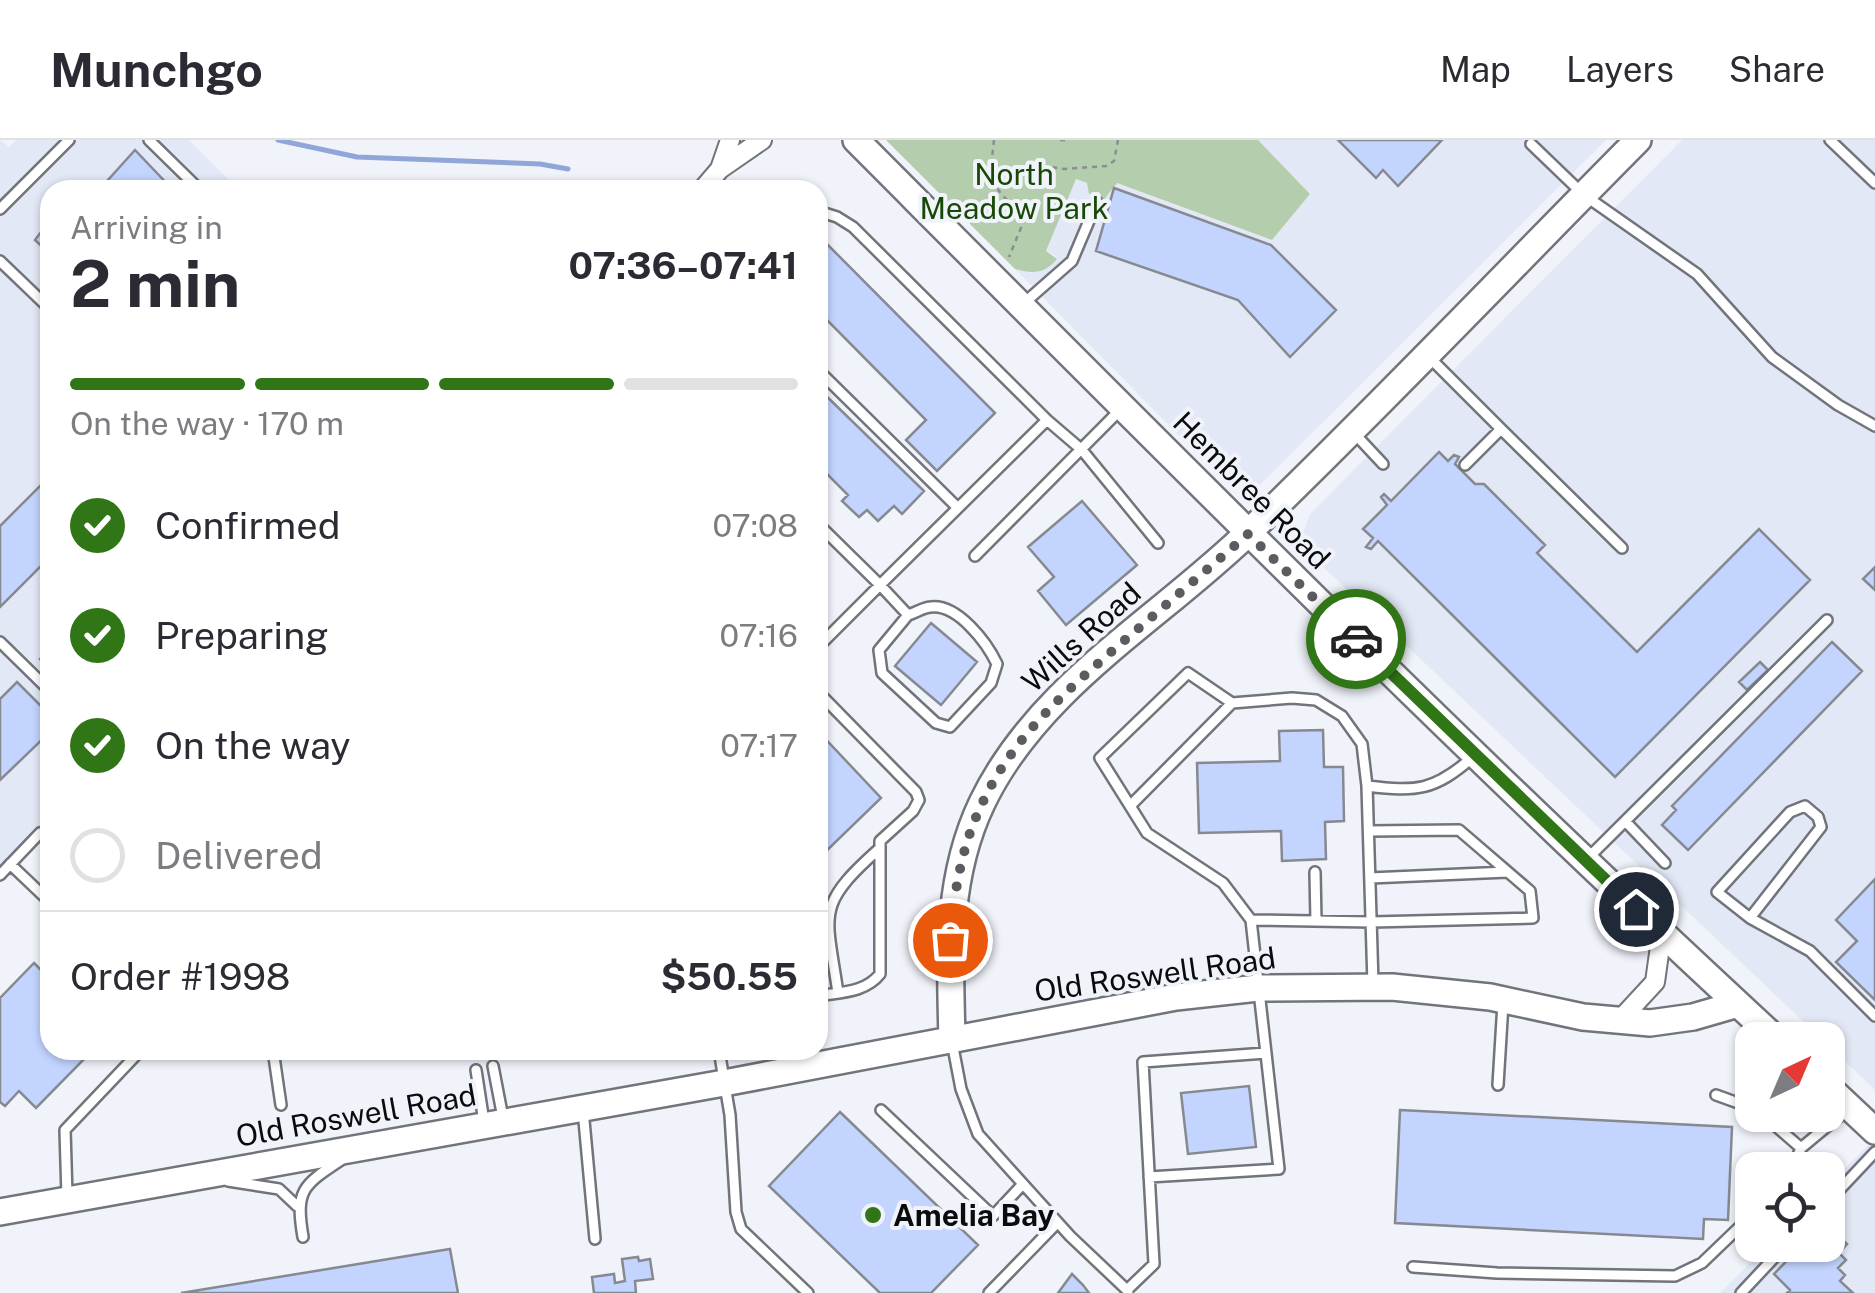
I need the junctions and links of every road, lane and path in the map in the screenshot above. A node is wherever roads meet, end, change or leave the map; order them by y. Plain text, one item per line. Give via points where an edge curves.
1 (69, 140) edge
2 (149, 140) edge
3 (730, 140) edge
4 (762, 140) edge
5 (856, 140) edge
6 (994, 140) edge
7 (1060, 140) edge
8 (1070, 140) edge
9 (1118, 140) edge
10 (1638, 140) edge
11 (1830, 140) edge
12 (1532, 144) dead end
13 (991, 168) junction
14 (720, 169) junction
15 (190, 180) edge
16 (711, 180) edge
17 (1875, 183) edge
18 (1584, 195) junction
19 (1096, 202) dead end
20 (0, 208) edge
21 (828, 216) edge
22 (1009, 257) dead end
23 (0, 262) edge
24 (40, 300) edge
25 (1021, 306) junction
26 (1426, 354) junction
27 (828, 380) edge
28 (1123, 408) junction
29 (1047, 420) junction
30 (1875, 426) edge
31 (1500, 429) junction
32 (1351, 430) junction
33 (1082, 450) junction
34 (1383, 464) dead end
35 (1465, 465) dead end
36 (958, 508) junction
37 (828, 534) edge
38 (1248, 534) junction
39 (1158, 542) dead end
40 (1622, 548) dead end
41 (975, 556) dead end
42 (880, 585) junction
43 (908, 616) junction
44 (1827, 620) dead end
45 (828, 637) edge
46 (0, 642) edge
47 (40, 682) edge
48 (828, 702) edge
49 (1232, 703) junction
50 (1475, 755) junction
51 (1367, 786) junction
52 (1131, 805) junction
53 (1626, 822) junction
54 (1368, 831) junction
55 (40, 833) edge
56 (880, 848) junction
57 (1584, 862) junction
58 (1665, 863) dead end
59 (10, 864) junction
60 (1315, 872) dead end
61 (1508, 872) junction
62 (0, 875) edge
63 (1370, 878) junction
64 (40, 892) edge
65 (1750, 918) junction
66 (1251, 920) junction
67 (1316, 922) junction
68 (1372, 922) junction
69 (1662, 932) junction
70 (1374, 987) junction
71 (1258, 988) junction
72 (838, 993) junction
73 (828, 994) edge
74 (1503, 999) junction
75 (1738, 1004) junction
76 (1875, 1016) edge
77 (1618, 1022) junction
78 (1758, 1022) edge
79 (952, 1040) junction
80 (1266, 1053) junction
81 (132, 1060) edge
82 (275, 1060) edge
83 (720, 1060) edge
84 (493, 1066) dead end
85 (476, 1070) dead end
86 (724, 1083) junction
87 (1498, 1085) dead end
88 (1716, 1095) dead end
89 (1845, 1100) edge
90 (1735, 1102) edge
91 (282, 1105) dead end
92 (582, 1107) junction
93 (881, 1110) dead end
94 (1866, 1116) edge
95 (494, 1123) junction
96 (1783, 1132) edge
97 (362, 1147) junction
98 (1801, 1148) junction
99 (1799, 1152) edge
100 (1875, 1152) edge
101 (199, 1176) junction
102 (1149, 1177) junction
103 (1845, 1184) edge
104 (1022, 1186) junction
105 (68, 1200) junction
106 (298, 1206) junction
107 (0, 1212) edge
108 (1057, 1222) junction
109 (1735, 1232) edge
110 (303, 1237) dead end
111 (595, 1240) dead end
112 (1770, 1262) edge
113 (1413, 1267) dead end
114 (1749, 1284) junction
115 (1129, 1292) edge
116 (808, 1293) edge
117 (989, 1293) edge
118 (1741, 1293) edge
119 (1759, 1293) edge

1 - 20 lane
2 - 15 lane
3 - 14 street
4 - 14 street
5 - 25 street, Hembree Road
6 - 13 path
7 - 8 path
9 - 13 path via 1106,166
10 - 18 street, Wills Road
11 - 17 lane
12 - 18 lane
13 - 22 path via 998,192 1024,218
14 - 16 street
18 - 26 street, Wills Road
18 - 30 lane via 1698,274 1772,357
19 - 25 lane via 1072,262
21 - 29 lane via 854,227
23 - 24 lane
25 - 28 street, Hembree Road
26 - 31 lane
26 - 32 street, Wills Road
27 - 36 lane
28 - 33 lane
28 - 38 street, Hembree Road
29 - 33 lane
29 - 36 lane
31 - 35 lane
31 - 40 lane
32 - 34 lane
32 - 38 street, Wills Road
33 - 39 lane
33 - 41 lane
36 - 42 lane
37 - 42 lane
38 - 50 street, Hembree Road
38 - 79 street, Wills Road via 1055,701 997,774 970,832 955,888
42 - 43 lane
42 - 45 lane
43 - 43 lane via 879,650 882,673 950,727 991,683 997,664 949,608 931,606
44 - 53 lane
46 - 47 lane
48 - 56 lane via 919,800
49 - 51 lane via 1316,700 1342,716 1362,744
49 - 52 lane
49 - 52 lane via 1188,673 1100,758
50 - 51 lane via 1451,776 1410,791
50 - 57 street, Hembree Road
51 - 54 lane
52 - 66 lane via 1147,833 1223,883
53 - 57 lane
53 - 58 lane
54 - 61 lane via 1460,830
54 - 63 lane
55 - 59 lane
56 - 72 lane via 831,902
56 - 72 lane via 880,974 871,985
57 - 69 street, Hembree Road
59 - 62 lane
59 - 64 lane
60 - 67 lane
61 - 63 lane
61 - 68 lane via 1530,891 1533,918
63 - 68 lane
65 - 65 lane via 1821,827 1804,806 1790,812 1717,892
65 - 76 lane via 1810,951
66 - 67 lane
66 - 71 lane
67 - 68 lane
68 - 70 lane
69 - 75 street, Hembree Road
69 - 77 street via 1655,982
70 - 71 street, Old Roswell Road
70 - 74 street, Old Roswell Road
71 - 79 street, Old Roswell Road
71 - 80 lane
72 - 73 lane
74 - 77 street, Old Roswell Road
74 - 87 lane
75 - 77 street, Old Roswell Road via 1678,1020
75 - 78 street
79 - 86 street, Old Roswell Road
79 - 104 lane, Wills Road via 978,1134
80 - 102 lane via 1143,1062
80 - 102 lane via 1278,1168
81 - 105 lane via 64,1130
82 - 91 lane
83 - 86 lane
84 - 95 lane
85 - 95 lane
86 - 92 street, Old Roswell Road
86 - 116 lane via 741,1229
88 - 90 lane
89 - 94 street
92 - 95 street, Old Roswell Road
92 - 111 lane
93 - 104 lane via 992,1216
94 - 98 lane
95 - 97 street, Old Roswell Road
96 - 98 lane
97 - 101 street, Old Roswell Road
97 - 106 lane via 301,1191
98 - 99 lane
100 - 103 lane
101 - 105 street, Old Roswell Road
101 - 106 lane via 279,1189
102 - 115 lane via 1154,1264
104 - 108 lane, Wills Road
105 - 107 street, Old Roswell Road
106 - 110 lane
108 - 115 lane, Wills Road
108 - 117 lane
109 - 113 lane via 1702,1263 1675,1276
112 - 114 lane
114 - 118 lane
114 - 119 lane

